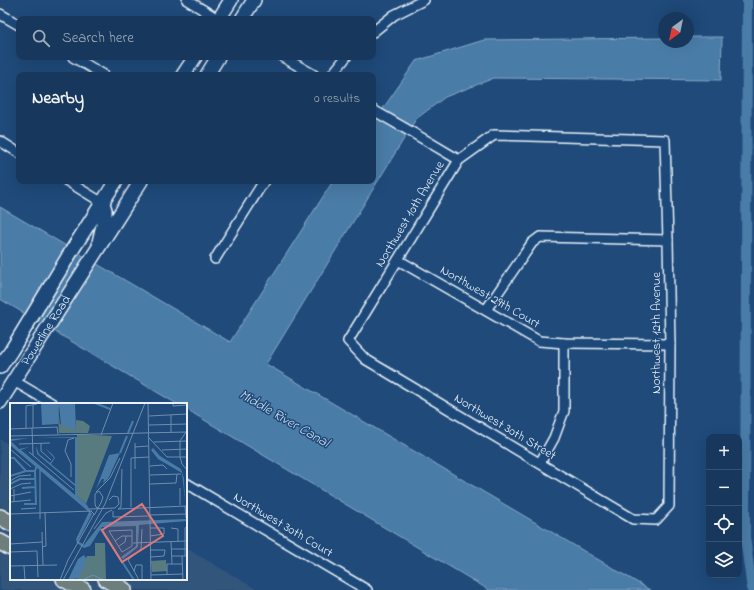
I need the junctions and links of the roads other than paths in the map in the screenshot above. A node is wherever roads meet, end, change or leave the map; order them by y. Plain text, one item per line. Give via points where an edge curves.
1 (187, 0) edge
2 (231, 0) edge
3 (254, 0) edge
4 (424, 0) edge
5 (0, 14) edge
6 (214, 16) edge
7 (221, 16) edge
8 (244, 16) edge
9 (16, 23) edge
10 (376, 30) edge
11 (78, 60) edge
12 (193, 60) edge
13 (216, 60) edge
14 (288, 60) edge
15 (344, 60) edge
16 (99, 72) edge
17 (185, 72) edge
18 (209, 72) edge
19 (309, 72) edge
20 (334, 72) edge
21 (376, 112) edge
22 (664, 140) joint
23 (0, 141) edge
24 (16, 151) edge
25 (459, 160) junction
26 (71, 184) edge
27 (114, 184) edge
28 (139, 184) edge
29 (262, 184) edge
30 (103, 202) junction
31 (668, 240) junction
32 (95, 254) junction
33 (216, 259) dead end
34 (398, 260) junction
35 (486, 310) junction
36 (348, 340) joint
37 (564, 343) junction
38 (670, 344) junction
39 (11, 351) junction
40 (0, 367) edge
41 (14, 381) junction
42 (0, 402) edge
43 (51, 403) edge
44 (540, 463) junction
45 (187, 484) edge
46 (0, 517) edge
47 (656, 520) joint
48 (10, 522) edge
49 (0, 542) edge
50 (10, 547) edge
51 (66, 580) edge
52 (108, 580) edge
53 (83, 590) edge
54 (124, 590) edge
55 (367, 590) edge

1 - 6 street
2 - 7 main road
3 - 8 main road
4 - 10 street via 394,15
5 - 9 street
11 - 16 street
12 - 17 main road
13 - 18 main road
14 - 19 street
15 - 20 street
21 - 25 street
22 - 25 street, Northwest 10th Avenue via 494,135
22 - 31 street, Northwest 12th Avenue
23 - 24 street
25 - 34 street, Northwest 10th Avenue
26 - 30 street
27 - 30 main road, Powerline Road
28 - 32 main road, Powerline Road
29 - 33 street
30 - 32 main road via 105,217
30 - 39 main road, Powerline Road
31 - 35 street via 540,237 532,243
31 - 38 street, Northwest 12th Avenue
32 - 41 main road, Powerline Road
34 - 35 street, Northwest 29th Court
34 - 36 street, Northwest 10th Avenue
35 - 37 street, Northwest 29th Court via 540,341
36 - 44 street, Northwest 30th Street via 365,359
37 - 38 street, Northwest 29th Court
37 - 44 street via 564,411 554,438
38 - 47 street, Northwest 12th Avenue via 670,506
39 - 40 main road, Powerline Road
39 - 41 main road via 10,365
41 - 42 main road, Powerline Road
41 - 43 street
44 - 47 street, Northwest 30th Street via 634,519
45 - 55 street, Northwest 30th Court
46 - 48 main road
49 - 50 main road
51 - 53 main road
52 - 54 main road

